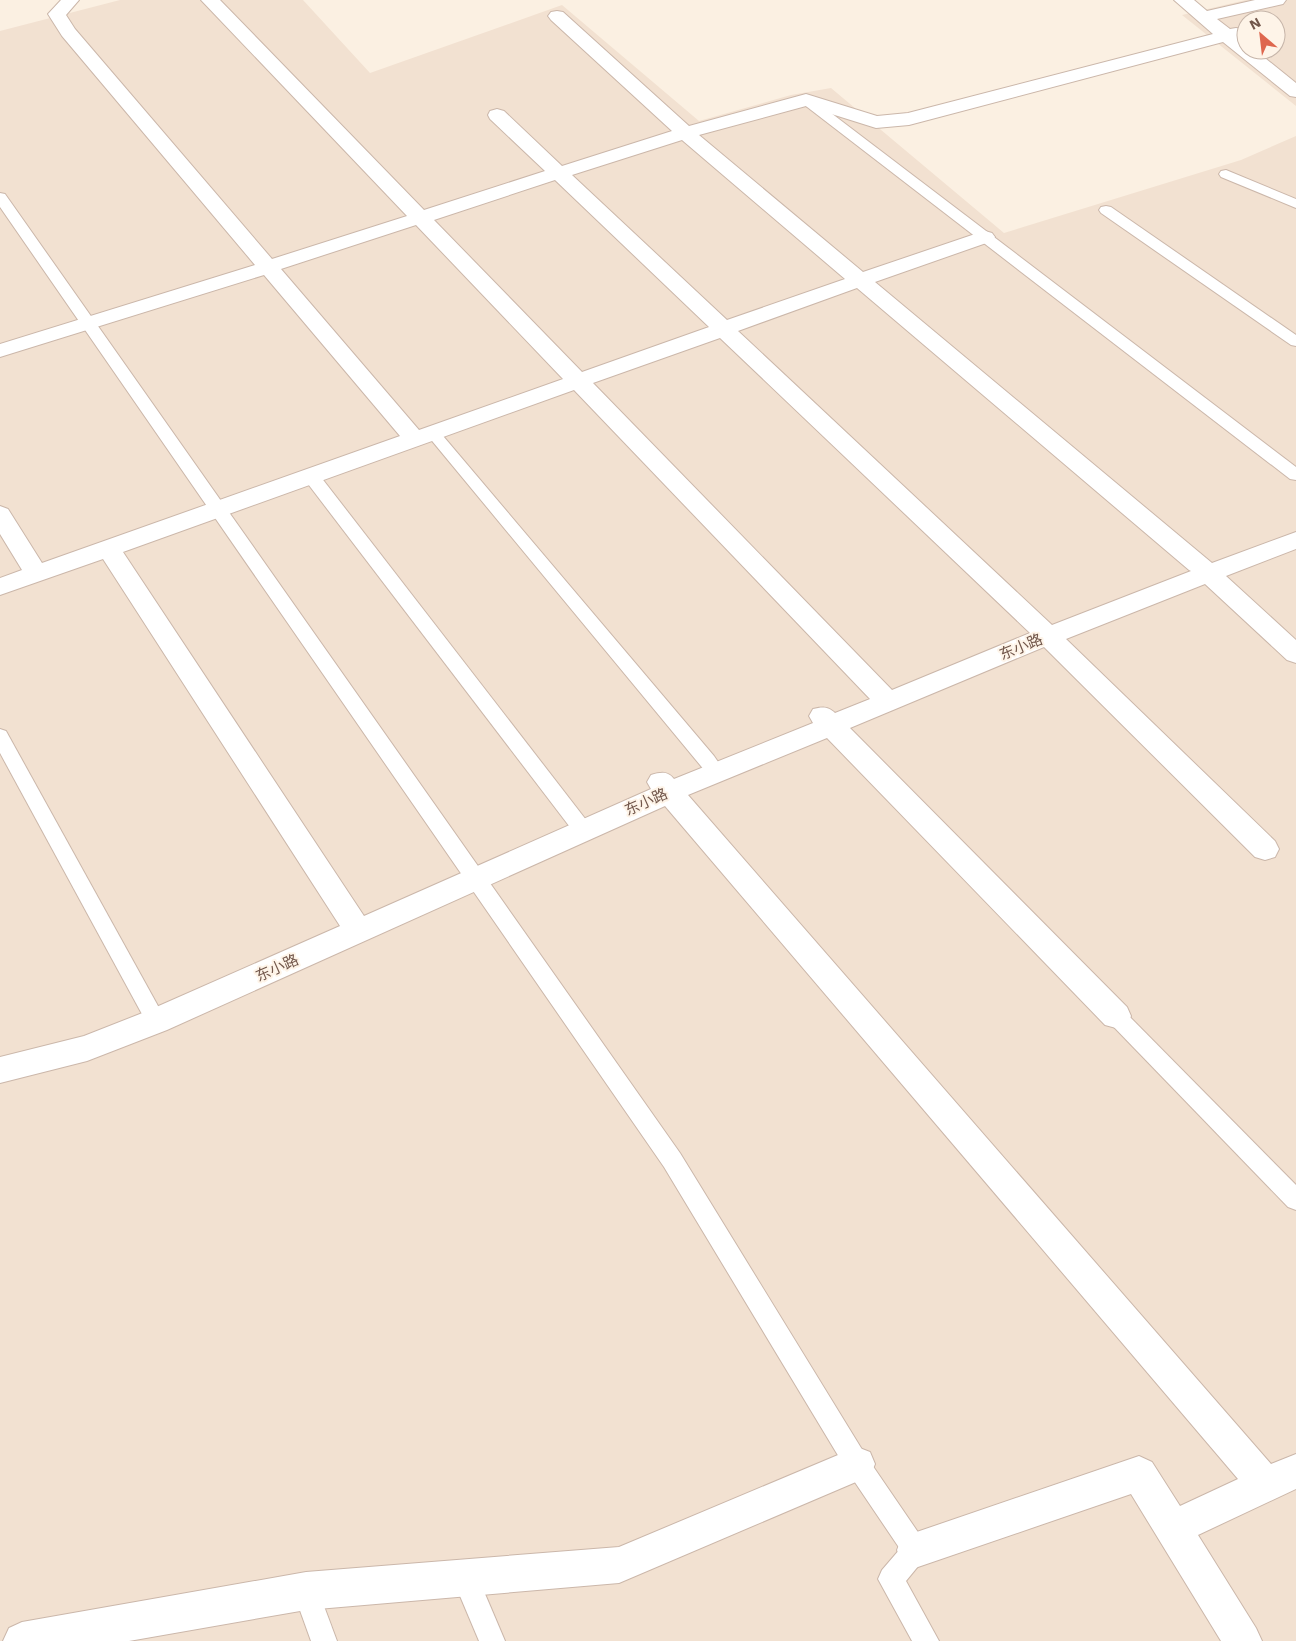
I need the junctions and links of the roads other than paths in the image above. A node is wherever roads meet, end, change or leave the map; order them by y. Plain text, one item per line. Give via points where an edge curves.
1 (70, 0) edge
2 (210, 0) edge
3 (1182, 0) edge
4 (1195, 0) edge
5 (1277, 0) edge
6 (557, 16) dead end
7 (1209, 16) junction
8 (1236, 36) edge
9 (1236, 37) edge
10 (1262, 60) edge
11 (1268, 60) edge
12 (1296, 83) edge
13 (1296, 92) edge
14 (806, 100) junction
15 (497, 115) dead end
16 (685, 133) junction
17 (558, 173) junction
18 (1226, 174) dead end
19 (0, 197) edge
20 (1296, 204) edge
21 (1106, 210) dead end
22 (420, 218) junction
23 (985, 238) junction
24 (268, 267) junction
25 (861, 280) junction
26 (89, 324) junction
27 (723, 329) junction
28 (1296, 342) edge
29 (0, 351) edge
30 (578, 381) junction
31 (424, 436) junction
32 (311, 476) junction
33 (1296, 476) edge
34 (217, 510) junction
35 (0, 514) edge
36 (1296, 527) edge
37 (1296, 540) edge
38 (109, 549) junction
39 (1203, 569) junction
40 (36, 574) junction
41 (0, 587) edge
42 (1044, 632) junction
43 (1296, 654) edge
44 (884, 697) junction
45 (826, 721) junction
46 (0, 736) edge
47 (712, 767) junction
48 (665, 787) junction
49 (579, 825) junction
50 (1266, 849) dead end
51 (472, 873) junction
52 (354, 925) junction
53 (152, 1015) junction
54 (1116, 1016) joint
55 (0, 1056) edge
56 (0, 1070) edge
57 (1296, 1200) edge
58 (857, 1464) junction
59 (1281, 1478) edge
60 (1172, 1528) junction
61 (915, 1550) junction
62 (465, 1577) junction
63 (306, 1591) junction
64 (22, 1641) edge
65 (324, 1641) edge
66 (492, 1641) edge
67 (926, 1641) edge
68 (1243, 1641) edge

1 - 24 street via 57,14 68,32
2 - 22 street
3 - 7 street
4 - 7 street
5 - 7 street
6 - 16 street
7 - 8 street
9 - 14 street via 909,119 876,122
10 - 13 street
11 - 12 street
14 - 16 street
14 - 23 lane
15 - 17 street
16 - 17 street
16 - 25 street
17 - 22 street
17 - 27 street
18 - 20 lane
19 - 26 lane
21 - 28 lane
22 - 24 street
22 - 30 street
23 - 25 street
23 - 33 lane
24 - 26 street
24 - 31 street
25 - 27 street
25 - 39 street
26 - 29 street
26 - 34 lane
27 - 30 street
27 - 42 street
30 - 31 street
30 - 44 street
31 - 32 street
31 - 47 lane
32 - 34 street
32 - 49 lane
34 - 38 street
34 - 51 lane
35 - 40 street
36 - 39 street, 东小路
37 - 39 street, 东小路
38 - 40 street
38 - 52 street
39 - 42 street, 东小路
39 - 43 street
40 - 41 street
42 - 44 street, 东小路
42 - 50 street
44 - 45 street, 东小路
45 - 47 street, 东小路
45 - 54 street
46 - 53 lane
47 - 48 street, 东小路
48 - 49 street, 东小路
48 - 59 street
49 - 51 street, 东小路
51 - 52 street, 东小路
51 - 58 lane via 672,1160
52 - 53 street, 东小路
53 - 55 street, 东小路
53 - 56 street, 东小路 via 88,1048
54 - 57 lane
58 - 61 lane
58 - 62 street via 619,1565
59 - 60 street
60 - 61 street via 1139,1474
60 - 68 street
61 - 67 lane via 891,1578
62 - 63 street
62 - 66 lane
63 - 64 street
63 - 65 lane

